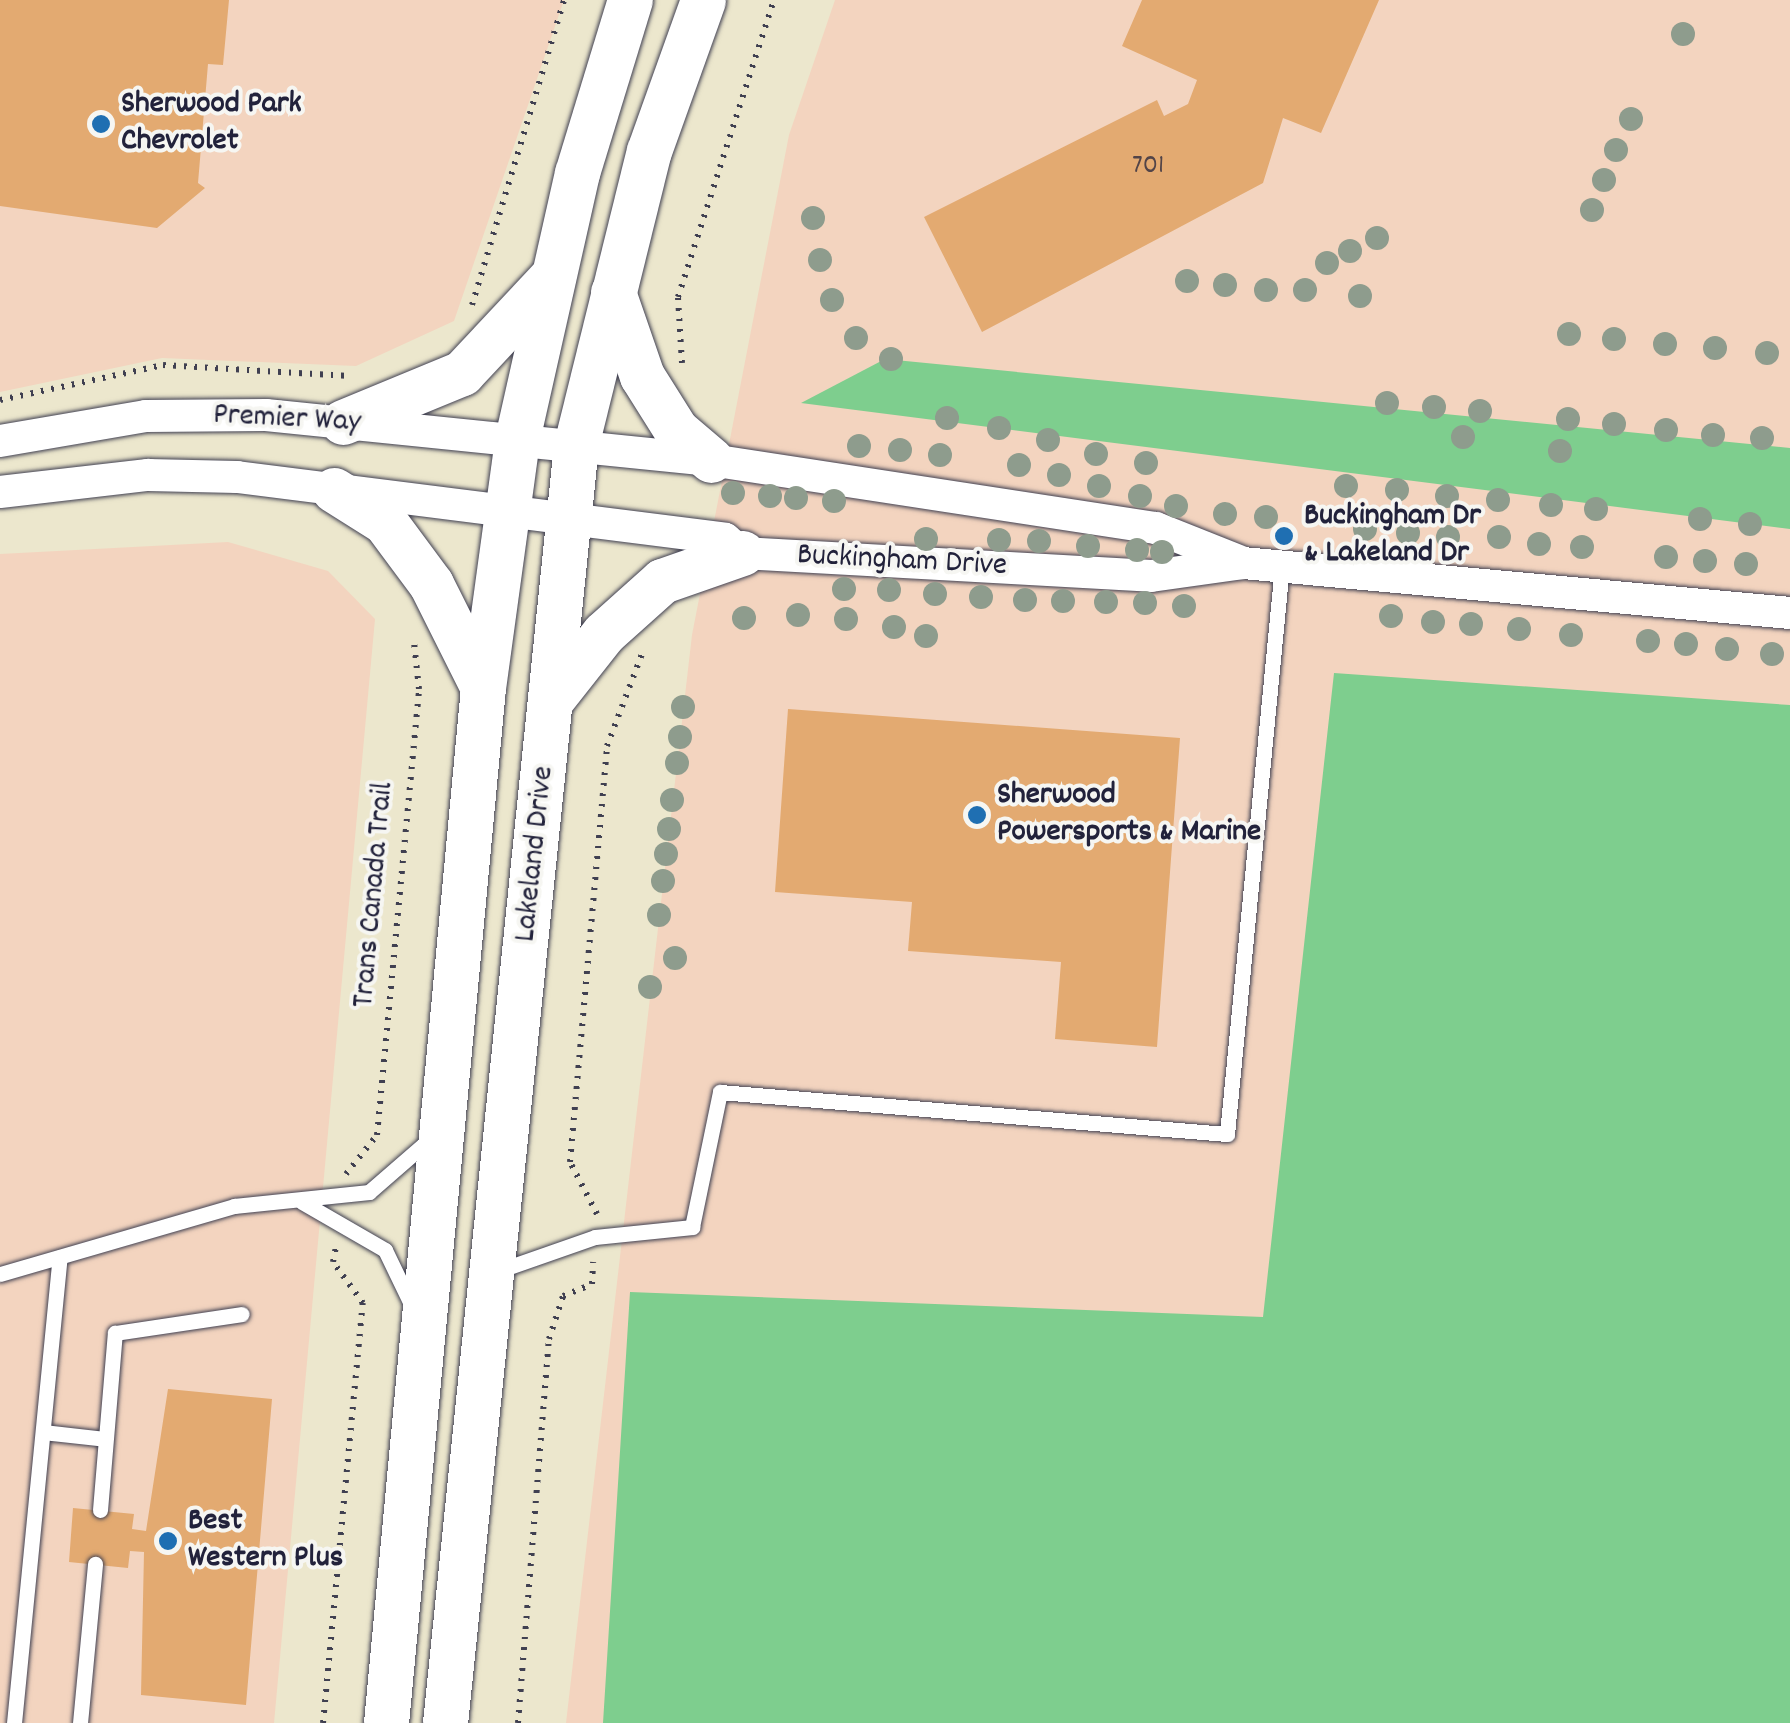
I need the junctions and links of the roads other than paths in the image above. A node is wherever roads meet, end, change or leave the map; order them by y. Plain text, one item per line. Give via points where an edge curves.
1 (630, 0) edge
2 (703, 0) edge
3 (553, 277) junction
4 (612, 292) junction
5 (344, 422) junction
6 (517, 439) junction
7 (0, 441) edge
8 (576, 445) junction
9 (710, 460) junction
10 (334, 490) junction
11 (0, 492) edge
12 (508, 512) junction
13 (566, 520) junction
14 (742, 553) junction
15 (1243, 563) junction
16 (1282, 566) junction
17 (1790, 613) edge
18 (483, 688) junction
19 (551, 700) junction
20 (446, 1124) junction
21 (298, 1200) junction
22 (60, 1257) junction
23 (0, 1274) edge
24 (492, 1274) junction
25 (242, 1314) dead end
26 (425, 1332) junction
27 (43, 1432) junction
28 (106, 1440) junction
29 (100, 1510) dead end
30 (94, 1564) dead end
31 (382, 1713) edge
32 (14, 1723) edge
33 (80, 1723) edge
34 (446, 1723) edge

1 - 3 main road, Lakeland Drive
2 - 4 main road, Lakeland Drive via 649,150
3 - 5 main road via 462,373
3 - 6 main road, Lakeland Drive
4 - 8 main road, Lakeland Drive
4 - 9 main road via 642,376 676,430
5 - 6 street, Premier Way
5 - 7 street, Premier Way via 146,416
6 - 8 street, Premier Way
6 - 12 main road, Lakeland Drive
8 - 9 street, Buckingham Drive
8 - 13 main road, Lakeland Drive
9 - 15 street, Buckingham Drive via 1156,528
10 - 11 street, Premier Way via 148,476
10 - 12 street, Premier Way
10 - 18 main road via 385,522 431,584
12 - 13 street, Premier Way
12 - 18 main road, Lakeland Drive
13 - 14 street, Buckingham Drive via 725,539
13 - 19 main road, Lakeland Drive
14 - 15 street, Buckingham Drive via 1151,576
14 - 19 main road via 662,582 604,633
15 - 16 street, Buckingham Drive
16 - 17 street, Buckingham Drive
16 - 24 lane via 1227,1134 720,1092 692,1227 595,1237
18 - 20 main road, Lakeland Drive
19 - 24 main road, Lakeland Drive
20 - 21 lane via 369,1192
20 - 26 main road, Lakeland Drive
21 - 22 lane via 234,1206
21 - 26 lane via 386,1250
22 - 23 lane
22 - 27 lane
24 - 34 main road, Lakeland Drive
25 - 28 lane via 115,1333
26 - 31 main road, Lakeland Drive
27 - 28 lane
27 - 32 lane
28 - 29 lane
30 - 33 lane

